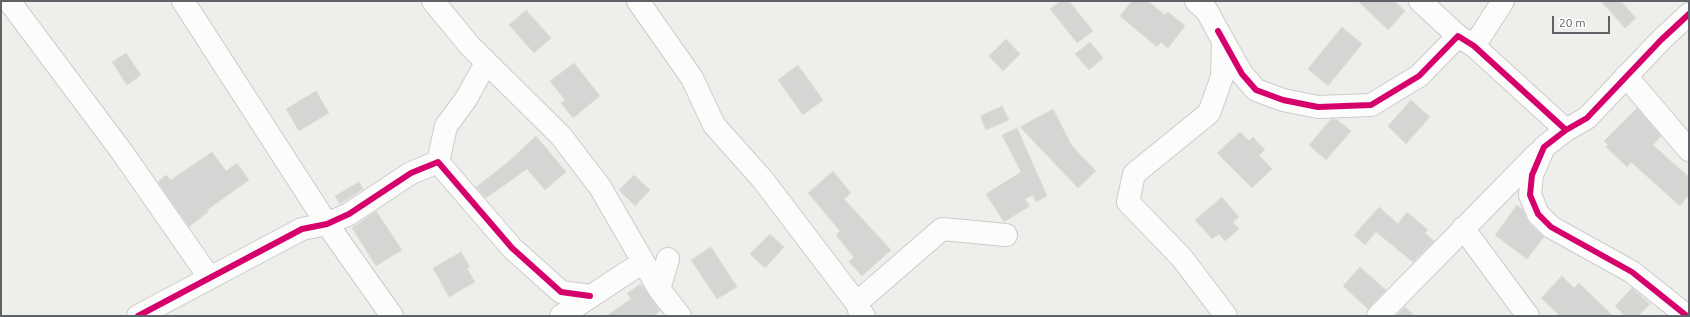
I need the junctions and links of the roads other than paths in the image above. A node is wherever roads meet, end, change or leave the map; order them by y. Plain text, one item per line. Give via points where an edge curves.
1 (9, 1) edge
2 (183, 1) edge
3 (433, 1) edge
4 (638, 1) edge
5 (1196, 1) edge
6 (1420, 1) edge
7 (1503, 1) edge
8 (1689, 14) edge
9 (1218, 31) junction
10 (1466, 41) junction
11 (486, 62) junction
12 (1626, 76) junction
13 (1566, 130) junction
14 (1544, 147) junction
15 (1689, 150) edge
16 (438, 162) junction
17 (327, 224) junction
18 (1463, 228) junction
19 (1006, 235) dead end
20 (668, 259) dead end
21 (643, 262) junction
22 (209, 277) junction
23 (659, 289) junction
24 (590, 296) junction
25 (861, 311) edge
26 (138, 316) edge
27 (392, 316) edge
28 (561, 316) edge
29 (680, 316) edge
30 (1226, 316) edge
31 (1378, 316) edge
32 (1528, 316) edge
33 (1686, 316) edge

1 - 22 street via 122,152
2 - 17 street
3 - 11 street
4 - 25 street via 692,78 714,125 763,180
5 - 9 street via 1207,11
6 - 10 street
7 - 10 street
8 - 12 street
9 - 10 street via 1242,74 1256,90 1282,100 1318,107 1371,105 1419,76
9 - 30 street via 1223,41 1222,77 1209,113 1134,174 1128,202 1182,258
10 - 13 street
11 - 16 street via 466,99 446,126
11 - 21 street via 565,142 600,187
12 - 13 street via 1587,118
12 - 15 street
13 - 14 street
14 - 18 street
14 - 33 street via 1532,175 1530,195 1538,214 1551,227 1632,272
16 - 17 street via 411,174 349,214
16 - 24 street via 512,248 561,292
17 - 22 street via 302,229
17 - 27 street
18 - 31 street
18 - 32 street
19 - 25 street via 942,229 860,300
20 - 23 street
21 - 23 street
21 - 24 street
22 - 26 street
23 - 29 street
24 - 28 street

